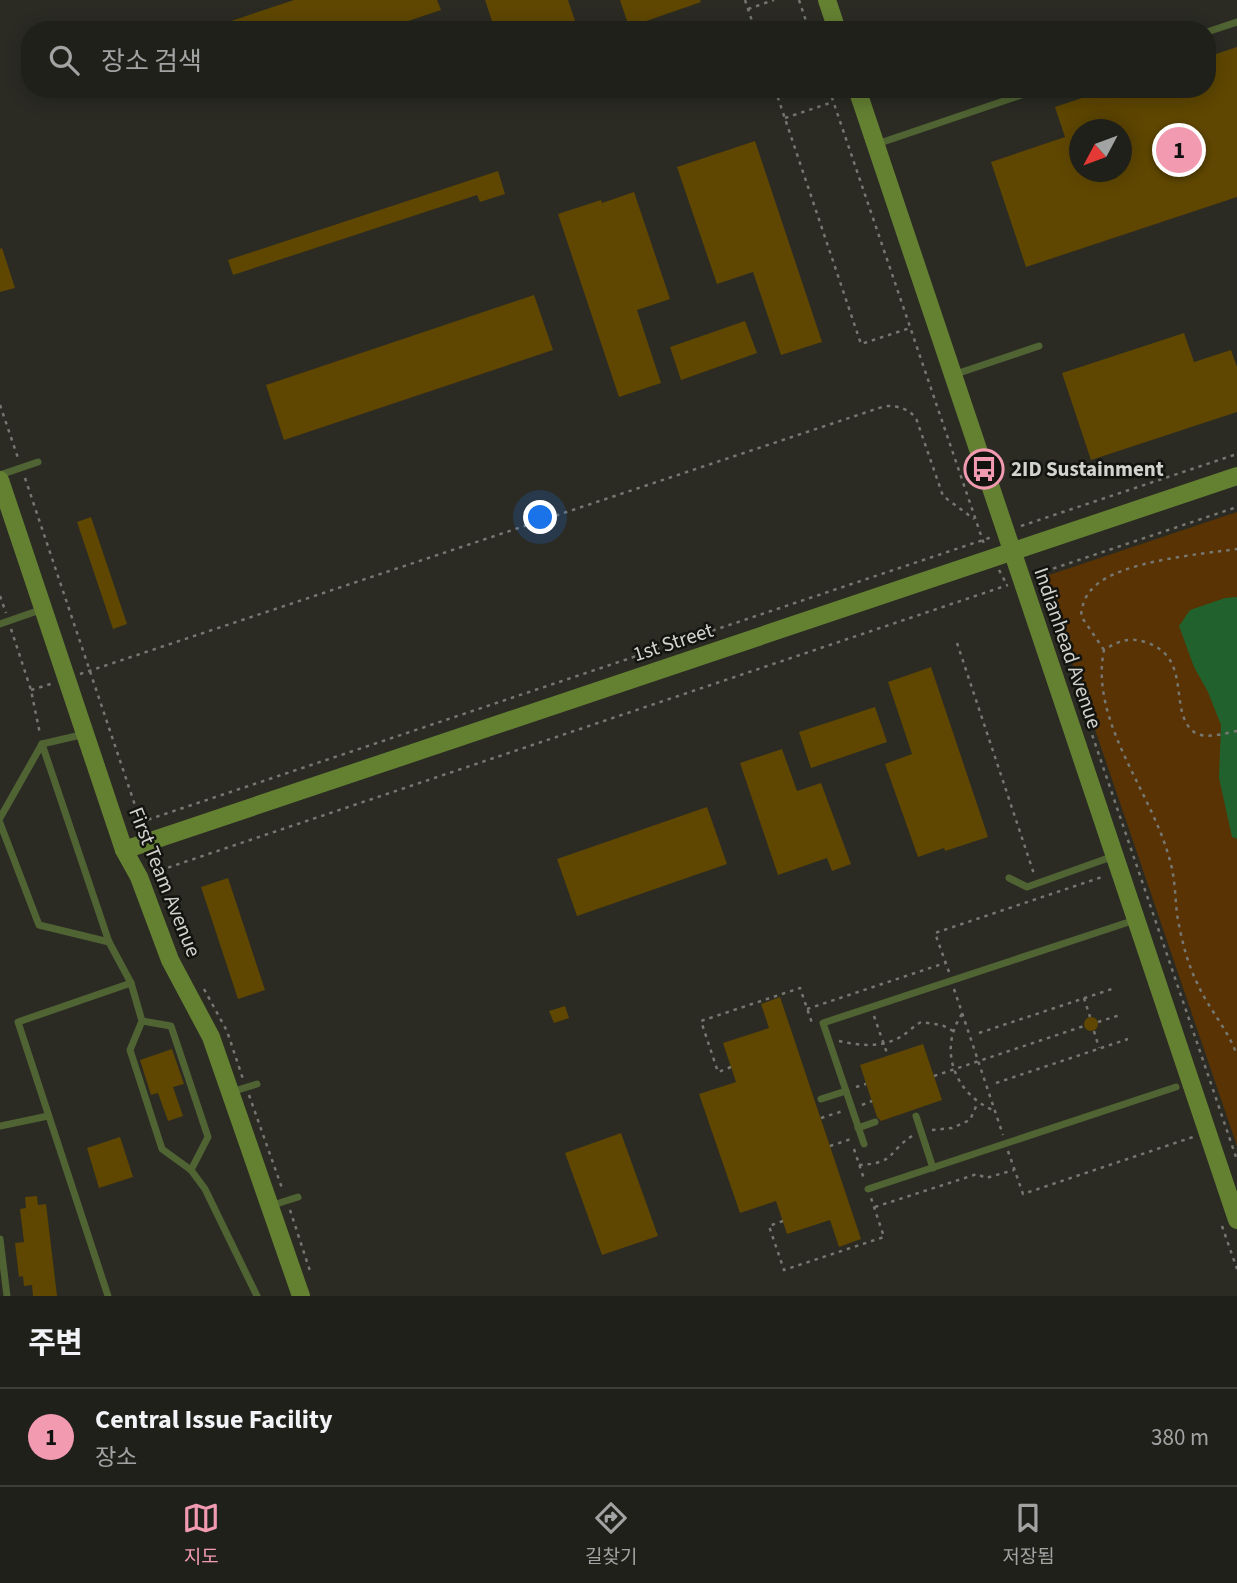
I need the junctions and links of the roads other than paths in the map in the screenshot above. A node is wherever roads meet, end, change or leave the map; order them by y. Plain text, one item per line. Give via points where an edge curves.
1 (827, 0) edge
2 (833, 21) edge
3 (1237, 22) edge
4 (1216, 30) edge
5 (859, 98) edge
6 (1012, 98) edge
7 (875, 144) junction
8 (1039, 346) dead end
9 (953, 375) junction
10 (38, 462) dead end
11 (0, 477) edge
12 (1237, 477) edge
13 (1012, 553) junction
14 (44, 609) junction
15 (4, 622) edge
16 (86, 734) junction
17 (42, 744) junction
18 (0, 820) edge
19 (124, 850) junction
20 (1115, 856) junction
21 (1009, 878) dead end
22 (1136, 920) junction
23 (109, 942) junction
24 (131, 983) junction
25 (142, 1021) junction
26 (257, 1084) dead end
27 (1176, 1087) dead end
28 (846, 1091) junction
29 (230, 1093) junction
30 (821, 1099) dead end
31 (48, 1116) junction
32 (916, 1116) dead end
33 (875, 1122) dead end
34 (0, 1126) edge
35 (858, 1128) junction
36 (864, 1144) dead end
37 (933, 1168) junction
38 (191, 1170) junction
39 (868, 1189) road end
40 (298, 1197) dead end
41 (270, 1206) junction
42 (1237, 1220) edge
43 (0, 1239) edge
44 (7, 1296) edge
45 (108, 1296) edge
46 (257, 1296) edge
47 (301, 1296) edge

1 - 2 main road
3 - 4 lane
5 - 7 main road, Indianhead Avenue
6 - 7 lane
7 - 9 main road, Indianhead Avenue
8 - 9 lane
9 - 13 main road, Indianhead Avenue
10 - 11 lane
11 - 14 main road, First Team Avenue
12 - 13 main road, 1st Street
13 - 19 main road, 1st Street
13 - 20 main road, Indianhead Avenue
14 - 15 lane
14 - 16 main road, First Team Avenue
16 - 17 lane
16 - 19 main road, First Team Avenue
17 - 18 lane
17 - 23 lane
18 - 23 lane via 39,925
19 - 29 main road, First Team Avenue via 170,960 211,1037
20 - 21 lane via 1027,887
20 - 22 main road, Indianhead Avenue
22 - 28 lane via 823,1023
22 - 42 main road, Indianhead Avenue
23 - 24 lane
24 - 25 lane
24 - 31 lane via 18,1022
25 - 38 lane via 130,1050 162,1149
25 - 38 lane via 171,1026 208,1137
26 - 29 lane
27 - 37 lane
28 - 30 lane
28 - 35 lane
29 - 41 main road, First Team Avenue
31 - 34 lane
31 - 45 lane
32 - 37 lane
33 - 35 lane
35 - 36 lane
37 - 39 lane
38 - 46 lane via 205,1189
40 - 41 lane
41 - 47 main road, First Team Avenue
43 - 44 lane

